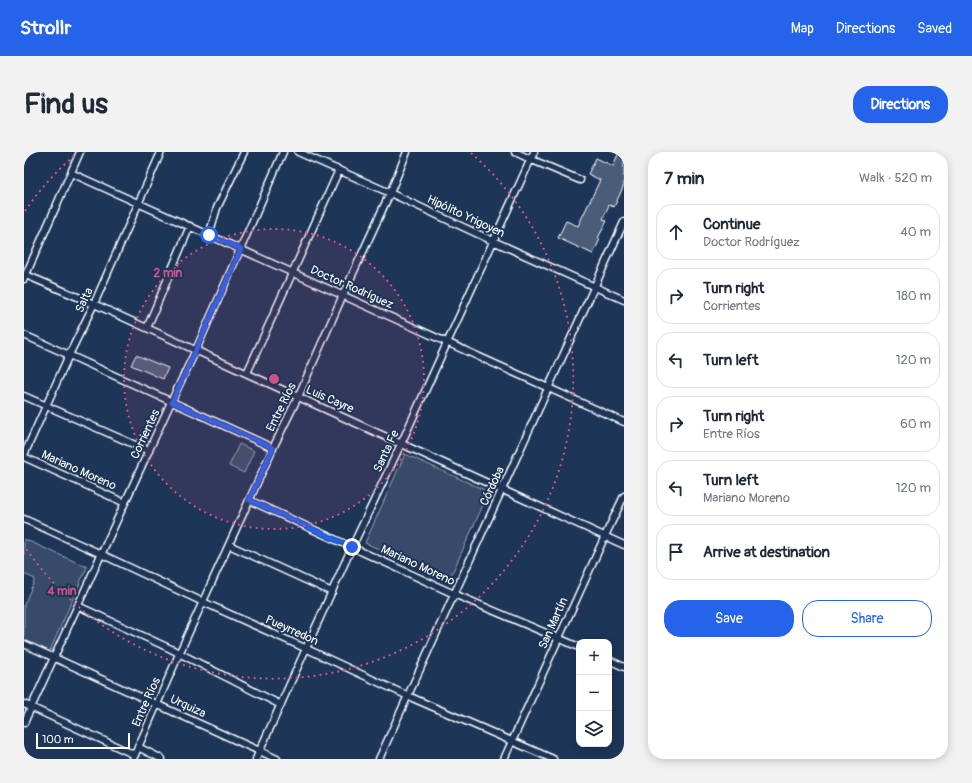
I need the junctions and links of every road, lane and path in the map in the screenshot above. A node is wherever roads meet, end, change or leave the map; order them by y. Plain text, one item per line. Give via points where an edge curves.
1 (80, 152) edge
2 (161, 152) edge
3 (244, 152) edge
4 (283, 152) edge
5 (298, 152) edge
6 (408, 152) edge
7 (515, 152) edge
8 (534, 152) edge
9 (530, 159) junction
10 (338, 170) junction
11 (71, 173) junction
12 (580, 180) dead end
13 (390, 193) junction
14 (138, 203) junction
15 (624, 222) edge
16 (190, 226) junction
17 (209, 235) junction
18 (493, 241) junction
19 (241, 249) junction
20 (292, 273) junction
21 (25, 276) edge
22 (594, 287) junction
23 (343, 295) junction
24 (624, 300) edge
25 (94, 304) junction
26 (147, 328) junction
27 (24, 335) edge
28 (448, 343) junction
29 (196, 350) junction
30 (70, 355) junction
31 (247, 374) junction
32 (549, 388) junction
33 (24, 396) edge
34 (298, 397) junction
35 (172, 402) junction
36 (47, 405) junction
37 (624, 422) edge
38 (401, 444) junction
39 (273, 448) junction
40 (149, 451) junction
41 (24, 456) edge
42 (502, 490) junction
43 (624, 496) edge
44 (249, 500) junction
45 (125, 503) junction
46 (24, 519) edge
47 (605, 536) junction
48 (229, 545) junction
49 (624, 545) edge
50 (352, 547) junction
51 (101, 554) junction
52 (332, 592) junction
53 (454, 594) junction
54 (203, 602) junction
55 (78, 606) junction
56 (558, 638) junction
57 (24, 644) edge
58 (576, 646) edge
59 (307, 649) junction
60 (179, 654) junction
61 (55, 657) junction
62 (612, 661) edge
63 (624, 667) edge
64 (408, 696) junction
65 (24, 704) edge
66 (158, 704) junction
67 (281, 705) junction
68 (31, 707) junction
69 (24, 723) edge
70 (512, 741) junction
71 (138, 747) junction
72 (259, 751) junction
73 (134, 757) edge
74 (162, 759) edge
75 (256, 759) edge
76 (277, 759) edge
77 (379, 759) edge
78 (504, 759) edge
79 (553, 759) edge

1 - 11 street
2 - 14 street, Salta
3 - 17 street via 217,208
4 - 19 street, Corrientes
5 - 10 street, Hipólito Yrigoyen
6 - 13 street, Entre Ríos
7 - 9 street
8 - 9 street, Santa Fe
9 - 12 street
9 - 18 street, Santa Fe
10 - 13 street, Hipólito Yrigoyen
10 - 20 street
11 - 14 street, Doctor Rodríguez
11 - 21 street
13 - 18 street, Hipólito Yrigoyen
13 - 23 street, Entre Ríos
14 - 16 street, Doctor Rodríguez
14 - 25 street, Salta
15 - 22 street, Córdoba
16 - 17 street, Doctor Rodríguez
16 - 26 street
17 - 19 street, Doctor Rodríguez
18 - 22 street, Hipólito Yrigoyen
18 - 28 street, Santa Fe
19 - 20 street, Doctor Rodríguez
19 - 29 street, Corrientes
20 - 23 street, Doctor Rodríguez
20 - 31 street
21 - 25 street, Luis Cayre
22 - 24 street, Hipólito Yrigoyen
22 - 32 street, Córdoba
23 - 28 street, Doctor Rodríguez
23 - 34 street, Entre Ríos
25 - 26 street, Luis Cayre
25 - 30 street, Salta
26 - 29 street, Luis Cayre
27 - 30 street
28 - 32 street, Doctor Rodríguez
28 - 38 street, Santa Fe
29 - 31 street, Luis Cayre
29 - 35 street, Corrientes
30 - 35 street
30 - 36 street, Salta
31 - 34 street, Luis Cayre
32 - 37 street, Doctor Rodríguez
32 - 42 street, Córdoba
33 - 36 street
34 - 38 street, Luis Cayre
34 - 39 street, Entre Ríos
35 - 39 street
35 - 40 street, Corrientes
36 - 40 street
36 - 41 street, Salta
38 - 42 street, Luis Cayre
38 - 50 street, Santa Fe
39 - 44 street, Entre Ríos
40 - 45 street, Corrientes
41 - 45 street, Mariano Moreno
42 - 47 street, Luis Cayre
42 - 53 street, Córdoba
43 - 47 street, San Martín
44 - 48 street, Entre Ríos
44 - 50 street, Mariano Moreno
45 - 51 street, Corrientes
46 - 51 street, Pueyrredon
47 - 49 street, Luis Cayre
47 - 56 street, San Martín
48 - 52 street
48 - 54 street, Entre Ríos
50 - 52 street, Santa Fe
50 - 53 street, Mariano Moreno
51 - 54 street, Pueyrredon
51 - 55 street, Corrientes
52 - 59 street, Santa Fe
53 - 56 street, Mariano Moreno
53 - 64 street, Córdoba
54 - 59 street, Pueyrredon
54 - 60 street, Entre Ríos
55 - 60 street
55 - 61 street, Corrientes
56 - 58 street, Mariano Moreno
56 - 70 street, San Martín
57 - 61 street, Urquiza
59 - 64 street, Pueyrredon
59 - 67 street, Santa Fe
60 - 66 street, Entre Ríos
60 - 67 street
61 - 66 street, Urquiza
61 - 68 street, Corrientes
62 - 63 street
64 - 70 street, Pueyrredon
64 - 77 street, Córdoba
65 - 68 street
66 - 71 street, Entre Ríos
66 - 72 street, Urquiza
67 - 72 street, Santa Fe
68 - 69 street, Corrientes
68 - 73 street
70 - 78 street, San Martín
70 - 79 street, Pueyrredon
71 - 73 street, Entre Ríos
71 - 74 street
72 - 75 street, Santa Fe
72 - 76 street, Urquiza

